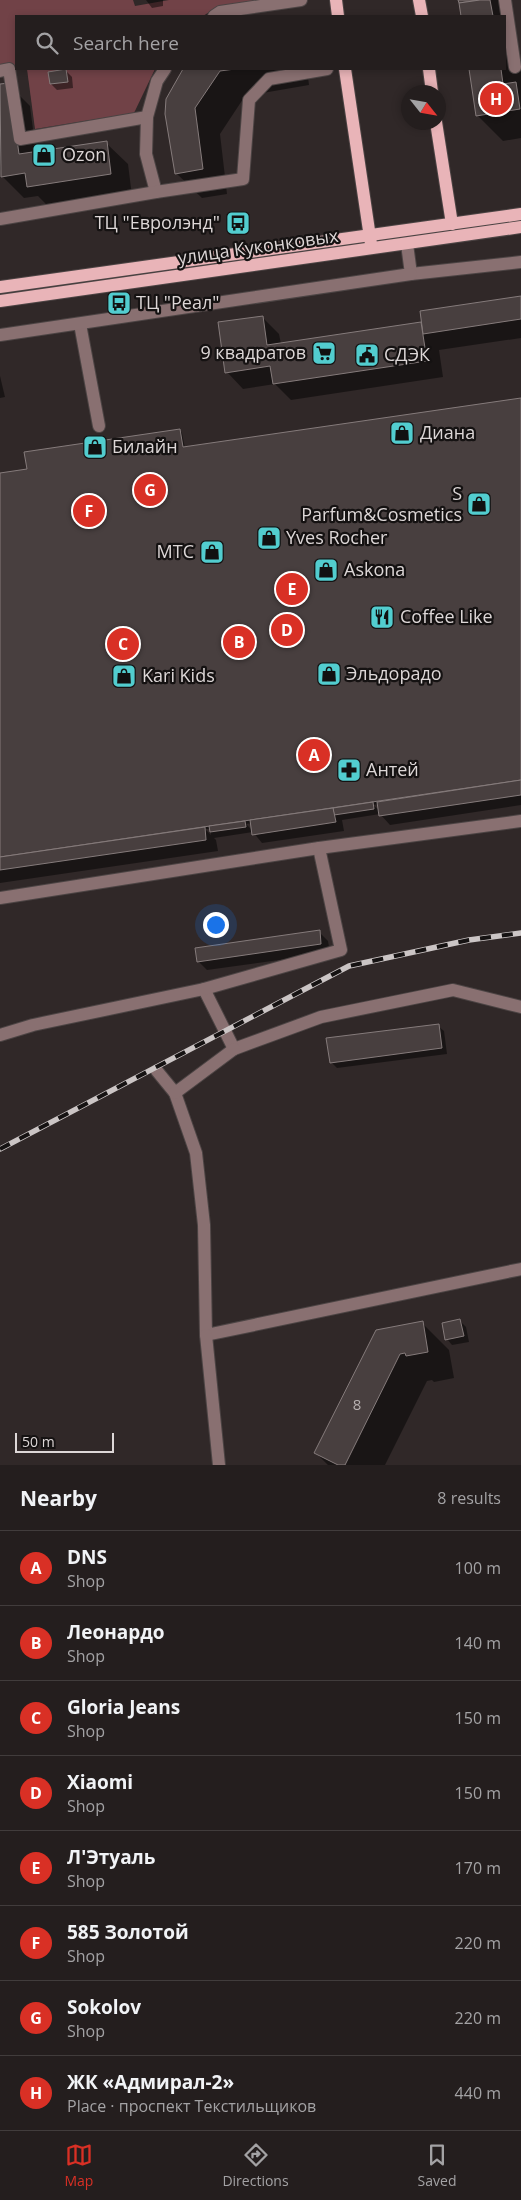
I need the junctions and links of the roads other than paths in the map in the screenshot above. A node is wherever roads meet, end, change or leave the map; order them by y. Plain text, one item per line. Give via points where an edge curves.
1 (301, 0) edge
2 (336, 0) edge
3 (419, 0) edge
4 (505, 0) edge
5 (216, 15) edge
6 (338, 15) edge
7 (422, 15) edge
8 (515, 67) dead end
9 (164, 70) edge
10 (321, 70) edge
11 (345, 70) edge
12 (429, 70) edge
13 (0, 71) edge
14 (431, 85) edge
15 (147, 117) junction
16 (437, 130) edge
17 (445, 185) junction
18 (156, 192) junction
19 (521, 214) edge
20 (0, 219) edge
21 (452, 224) junction
22 (432, 227) junction
23 (521, 227) edge
24 (406, 237) junction
25 (371, 242) junction
26 (521, 262) edge
27 (411, 274) junction
28 (0, 287) edge
29 (0, 301) edge
30 (80, 324) junction
31 (0, 335) edge
32 (99, 426) dead end
33 (521, 821) edge
34 (319, 848) junction
35 (0, 898) edge
36 (204, 989) junction
37 (521, 1007) edge
38 (0, 1035) edge
39 (234, 1050) junction
40 (157, 1071) dead end
41 (175, 1093) junction
42 (521, 1269) edge
43 (206, 1335) junction
44 (219, 1465) edge

1 - 5 street
2 - 6 main road
3 - 7 main road
4 - 8 street
9 - 15 street via 157,81
10 - 18 street via 269,79 249,100 243,179
11 - 25 main road
12 - 14 main road
13 - 15 street via 9,69 20,139
15 - 18 street via 146,156
16 - 17 main road
17 - 21 main road
17 - 22 main road via 439,219
18 - 20 street
19 - 21 main road
21 - 22 main road
21 - 24 main road
22 - 24 main road via 426,234
23 - 24 main road, улица Куконковых
24 - 25 main road, улица Куконковых
24 - 27 street
25 - 28 main road, улица Куконковых
25 - 29 main road, улица Куконковых
26 - 27 street
27 - 30 street
30 - 31 street
30 - 32 street
33 - 34 street
34 - 35 street
34 - 36 street via 341,950
36 - 38 street
36 - 39 street
37 - 39 street via 453,990 321,1017
39 - 41 street
40 - 41 street
41 - 43 street via 196,1153 204,1225
42 - 43 street
43 - 44 street

